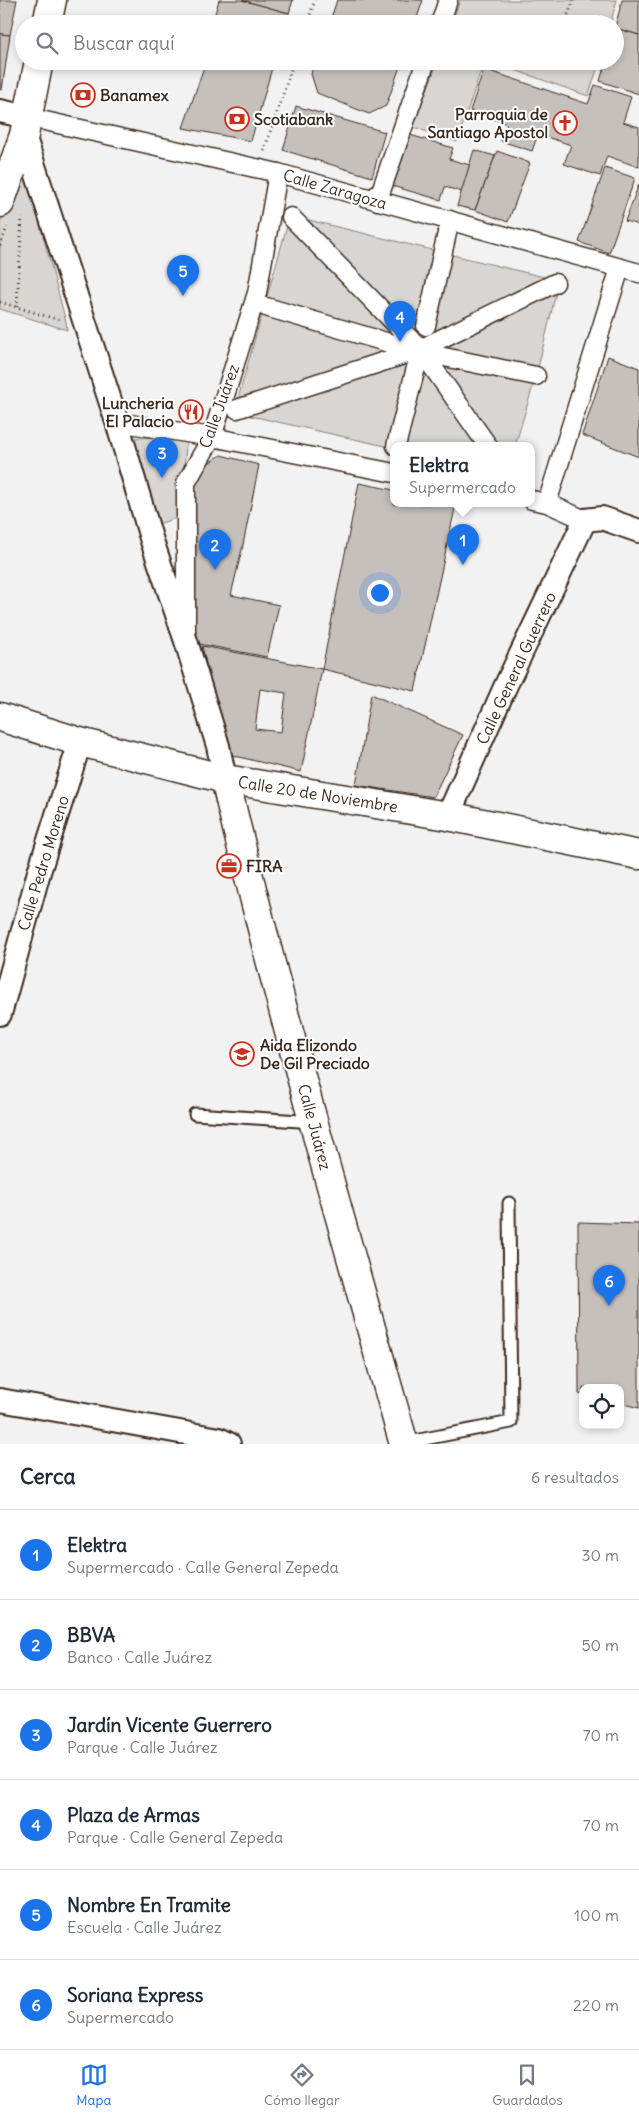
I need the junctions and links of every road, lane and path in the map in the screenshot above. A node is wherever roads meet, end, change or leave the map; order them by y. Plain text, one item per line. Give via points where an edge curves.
1 (52, 0) edge
2 (315, 0) edge
3 (448, 0) edge
4 (574, 0) edge
5 (49, 15) edge
6 (310, 15) edge
7 (443, 15) edge
8 (568, 15) edge
9 (37, 70) edge
10 (291, 70) edge
11 (423, 70) edge
12 (0, 111) edge
13 (26, 126) junction
14 (258, 168) junction
15 (278, 173) junction
16 (378, 201) junction
17 (11, 206) edge
18 (291, 217) dead end
19 (450, 220) junction
20 (620, 268) junction
21 (639, 273) edge
22 (556, 283) dead end
23 (0, 302) edge
24 (17, 307) junction
25 (266, 307) dead end
26 (66, 322) dead end
27 (426, 326) dead end
28 (420, 351) junction
29 (536, 376) dead end
30 (237, 408) dead end
31 (117, 422) junction
32 (212, 437) junction
33 (397, 442) edge
34 (485, 442) edge
35 (390, 472) edge
36 (539, 502) edge
37 (585, 520) junction
38 (639, 531) edge
39 (186, 641) junction
40 (0, 717) edge
41 (80, 742) junction
42 (225, 779) junction
43 (448, 816) junction
44 (639, 855) edge
45 (0, 1014) edge
46 (195, 1114) dead end
47 (314, 1122) junction
48 (509, 1203) dead end
49 (0, 1400) edge
50 (229, 1444) edge
51 (404, 1444) edge

1 - 5 street
2 - 6 path
3 - 7 street
4 - 8 path
9 - 13 street
10 - 14 path
11 - 16 street via 381,191 376,196
12 - 13 street
13 - 14 street, Calle Zaragoza
13 - 17 street
13 - 31 street
14 - 15 street, Calle Zaragoza
15 - 16 street, Calle Zaragoza
15 - 32 street, Calle Juárez via 256,293
16 - 19 street, Calle Zaragoza
17 - 24 path
18 - 28 street
19 - 20 street, Calle Zaragoza
19 - 27 street
20 - 21 street, Calle Zaragoza
20 - 36 street
22 - 28 street
23 - 24 path
24 - 26 path
25 - 28 street
28 - 29 street
28 - 30 street
28 - 33 street
28 - 34 street
31 - 32 street
31 - 39 street
32 - 35 street
32 - 39 street, Calle Juárez via 186,483
36 - 37 street
37 - 38 street via 602,518
37 - 43 street, Calle General Guerrero
39 - 42 street
40 - 41 street, Calle 20 de Noviembre
41 - 42 street, Calle 20 de Noviembre
41 - 45 street, Calle Pedro Moreno via 39,872
42 - 43 street, Calle 20 de Noviembre
42 - 47 street, Calle Juárez via 259,922
43 - 44 street, Calle 20 de Noviembre
46 - 47 lane
47 - 51 street, Calle Juárez
48 - 51 lane via 511,1422
49 - 50 street via 219,1439

